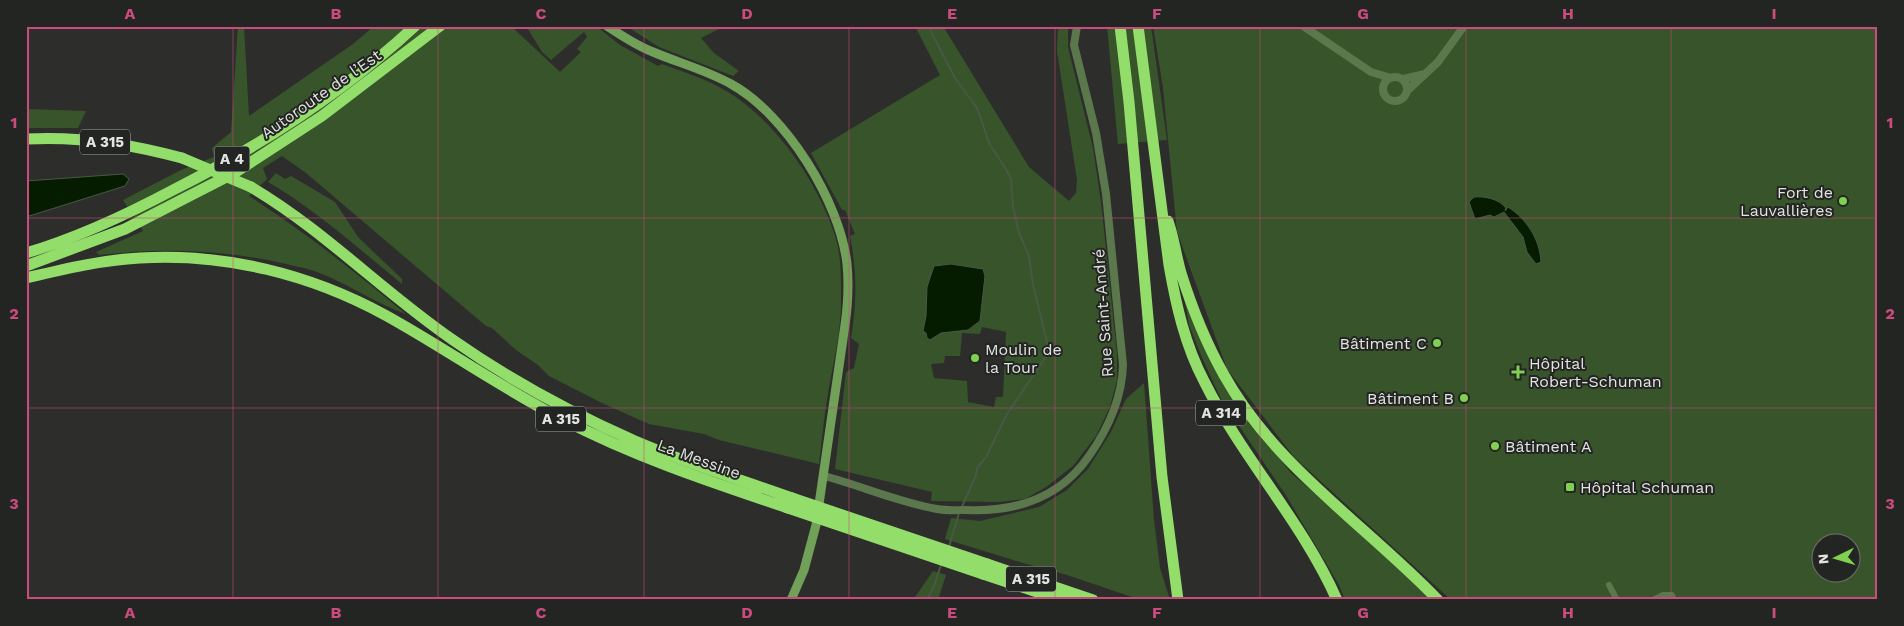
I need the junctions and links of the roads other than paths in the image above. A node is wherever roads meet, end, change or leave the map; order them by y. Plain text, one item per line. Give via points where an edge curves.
1 (415, 26) edge
2 (440, 26) edge
3 (607, 26) edge
4 (1076, 26) edge
5 (1120, 26) edge
6 (1138, 26) edge
7 (1303, 26) edge
8 (1464, 26) edge
9 (1371, 72) junction
10 (1427, 74) junction
11 (1391, 78) junction
12 (1403, 79) junction
13 (1383, 90) junction
14 (1408, 90) junction
15 (26, 139) edge
16 (1160, 203) junction
17 (26, 254) edge
18 (26, 266) edge
19 (26, 278) edge
20 (824, 476) junction
21 (790, 503) junction
22 (1169, 534) junction
23 (985, 569) junction
24 (1609, 585) dead end
25 (1028, 588) junction
26 (792, 600) edge
27 (1050, 600) edge
28 (1061, 600) edge
29 (1093, 600) edge
30 (1178, 600) edge
31 (1182, 600) edge
32 (1337, 600) edge
33 (1438, 600) edge
34 (1617, 600) edge
35 (1653, 600) edge
36 (1674, 600) edge

1 - 17 highway, Autoroute de l’Est / A 4 via 316,106 224,164 119,218
2 - 18 highway, Autoroute de l’Est / A 4 via 322,116 236,172 125,229
3 - 20 main road via 652,52 715,75 758,102 792,141 829,201 844,246 849,296
4 - 20 street, Rue Saint-André via 1074,45 1096,133 1106,194 1122,342 1122,383 1099,441 1084,464 1050,493 1023,505 999,510 946,510 896,499
5 - 22 highway
6 - 16 highway, A 314
7 - 9 street
8 - 10 street
9 - 11 street
9 - 13 street
10 - 12 street
10 - 14 street
11 - 12 street
11 - 13 street
12 - 14 street
13 - 14 street via 1387,98 1395,102 1404,98
15 - 21 highway, La Messine / A 315, bridge via 111,142 146,148 182,158 251,187 274,200 452,340 511,377 583,417
16 - 32 highway, A 314 via 1175,297 1203,380 1237,439 1305,539
16 - 33 highway via 1198,321 1224,376 1241,402 1294,466
19 - 21 highway, La Messine / A 315 via 90,264 139,258 180,257 273,270 350,297 586,431 670,468
20 - 26 main road via 810,551
21 - 23 highway, La Messine / A 315, bridge
22 - 30 highway
22 - 31 highway
23 - 25 highway, La Messine / A 315
23 - 29 highway, La Messine / A 315
24 - 34 street
25 - 27 highway
25 - 28 highway, La Messine / A 315
35 - 36 street via 1672,595

